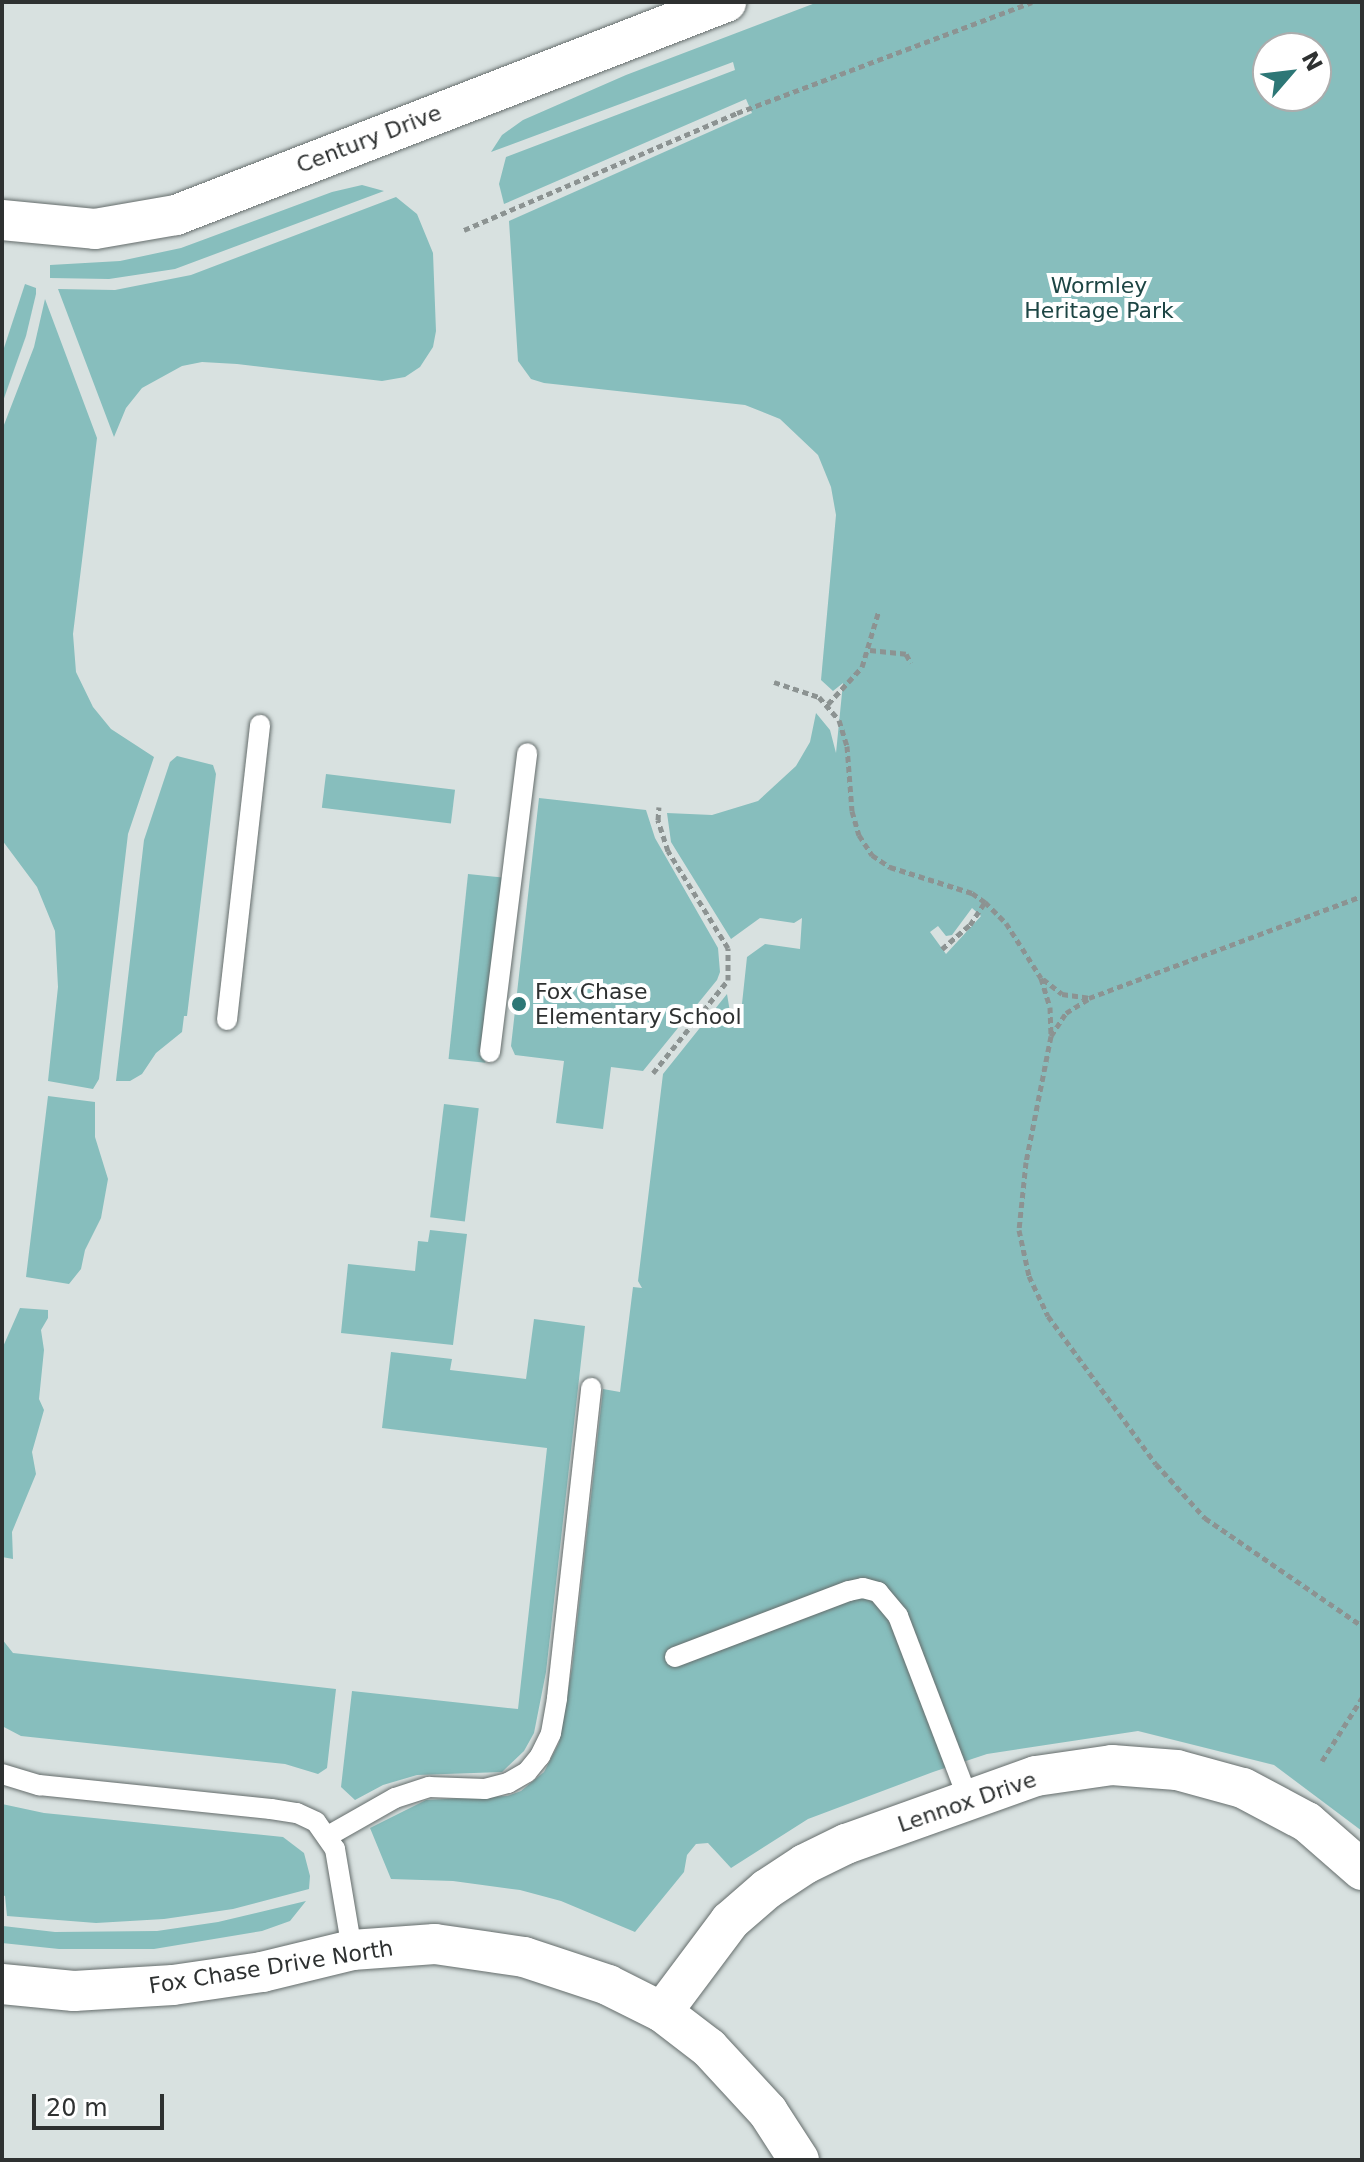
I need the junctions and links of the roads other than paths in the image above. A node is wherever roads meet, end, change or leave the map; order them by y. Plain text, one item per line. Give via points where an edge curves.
1 (726, 2) edge
2 (2, 220) edge
3 (260, 725) dead end
4 (527, 753) dead end
5 (227, 1020) dead end
6 (490, 1052) dead end
7 (591, 1388) dead end
8 (675, 1657) dead end
9 (2, 1774) edge
10 (968, 1798) junction
11 (328, 1836) junction
12 (1362, 1870) edge
13 (352, 1950) junction
14 (2, 1984) edge
15 (662, 2012) junction
16 (799, 2160) edge

1 - 2 street, Century Drive via 176,215 95,229
3 - 5 lane
4 - 6 lane
7 - 11 lane via 557,1698 551,1733 540,1756 508,1783 485,1789 429,1787 395,1798
8 - 10 lane via 849,1591 878,1592 898,1616
9 - 11 lane via 39,1785 297,1813 316,1822
10 - 12 street, Lennox Drive via 1036,1776 1112,1765 1177,1770 1243,1788 1307,1822
10 - 15 street, Lennox Drive via 846,1844 767,1889 730,1921
11 - 13 lane via 339,1864
13 - 14 street, Fox Chase Drive North via 262,1972 173,1985 74,1991
13 - 15 street, Fox Chase Drive North via 435,1944 524,1957 608,1985
15 - 16 street, Fox Chase Drive North via 709,2048 768,2112

